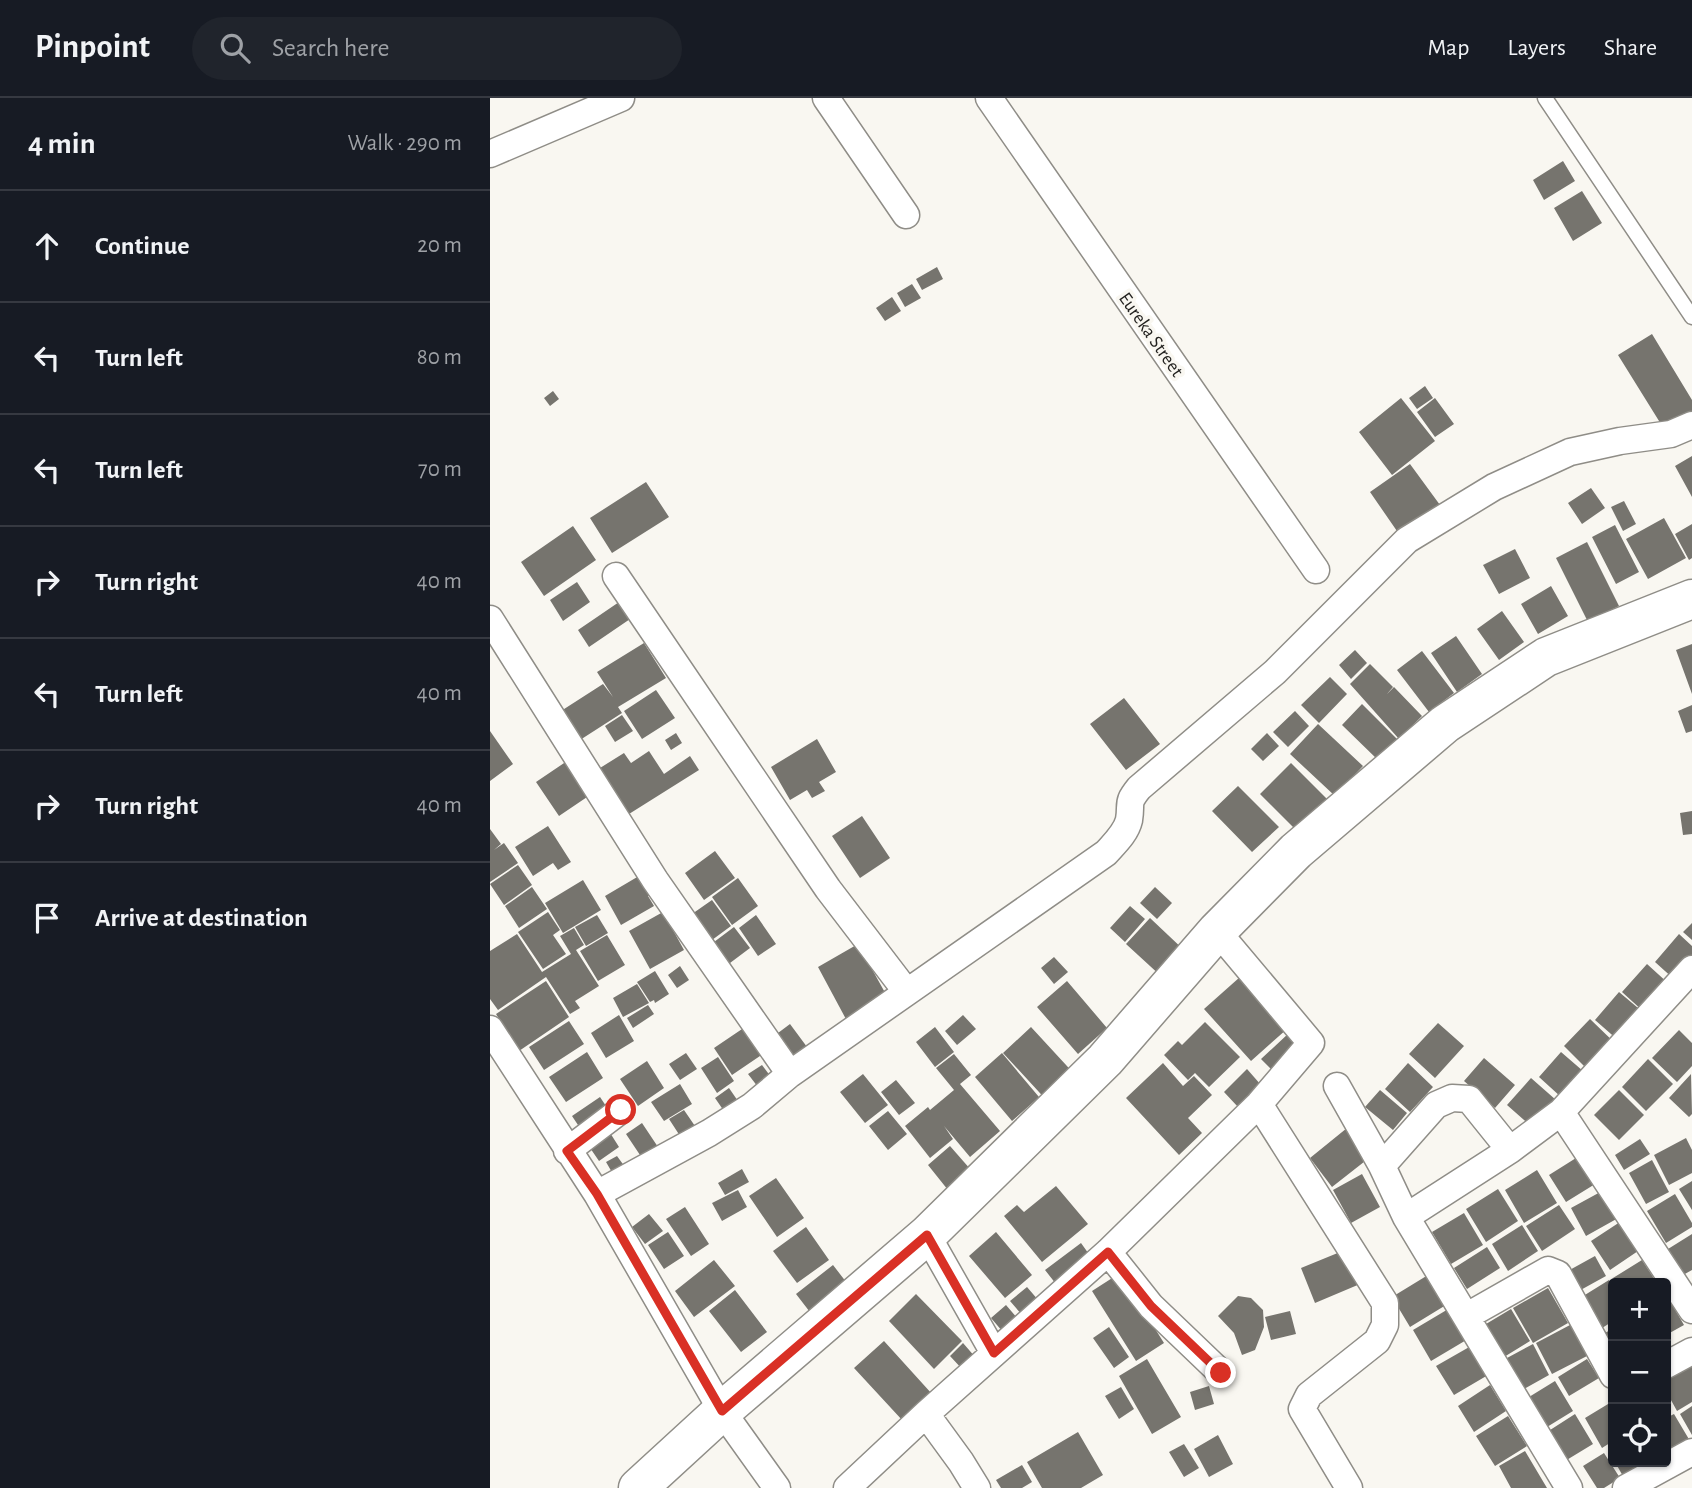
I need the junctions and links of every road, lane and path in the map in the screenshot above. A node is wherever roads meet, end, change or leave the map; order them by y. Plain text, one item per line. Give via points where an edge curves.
1 (826, 98) edge
2 (989, 98) edge
3 (1545, 98) edge
4 (612, 100) edge
5 (490, 154) edge
6 (906, 215) dead end
7 (1692, 317) edge
8 (1692, 425) edge
9 (1316, 570) dead end
10 (616, 576) dead end
11 (1692, 599) edge
12 (490, 619) edge
13 (1217, 931) junction
14 (1692, 970) edge
15 (906, 991) junction
16 (490, 1029) edge
17 (790, 1074) junction
18 (1337, 1086) dead end
19 (1259, 1104) junction
20 (621, 1110) dead end
21 (1561, 1112) junction
22 (1510, 1150) junction
23 (567, 1151) junction
24 (1382, 1166) junction
25 (597, 1194) junction
26 (1406, 1217) junction
27 (927, 1235) junction
28 (1108, 1252) junction
29 (1692, 1310) edge
30 (1467, 1317) junction
31 (1692, 1351) edge
32 (994, 1353) junction
33 (1671, 1362) edge
34 (1608, 1366) edge
35 (1221, 1373) dead end
36 (722, 1411) junction
37 (926, 1414) junction
38 (1692, 1452) edge
39 (638, 1488) edge
40 (777, 1488) edge
41 (847, 1488) edge
42 (977, 1488) edge
43 (1349, 1488) edge
44 (1569, 1488) edge
45 (1626, 1488) edge

1 - 6 street
2 - 9 street, Eureka Street
3 - 7 lane
4 - 5 street
8 - 15 street via 1671,434 1570,452 1494,487 1407,541 1275,673 1139,788 1129,800 1124,833 1106,853
10 - 15 street via 828,889
11 - 13 street via 1546,657 1445,723 1296,851
12 - 17 street via 655,880
13 - 19 street via 1311,1043
13 - 27 street via 1105,1060
14 - 21 street
15 - 17 street
16 - 23 street
17 - 25 street via 709,1133
18 - 24 street
19 - 28 street
19 - 43 street via 1385,1303 1385,1325 1377,1341 1309,1395 1303,1409
20 - 23 street
21 - 22 street
21 - 29 street
22 - 24 street via 1469,1099 1452,1098 1436,1105
22 - 26 street
23 - 25 street
24 - 26 street
25 - 36 street
26 - 30 street
27 - 32 street
27 - 36 street
28 - 32 street
28 - 35 street via 1151,1306
30 - 34 street via 1548,1270 1558,1275
30 - 44 street
31 - 33 street
32 - 37 street
36 - 39 street
36 - 40 street
37 - 41 street
37 - 42 street
38 - 45 street

